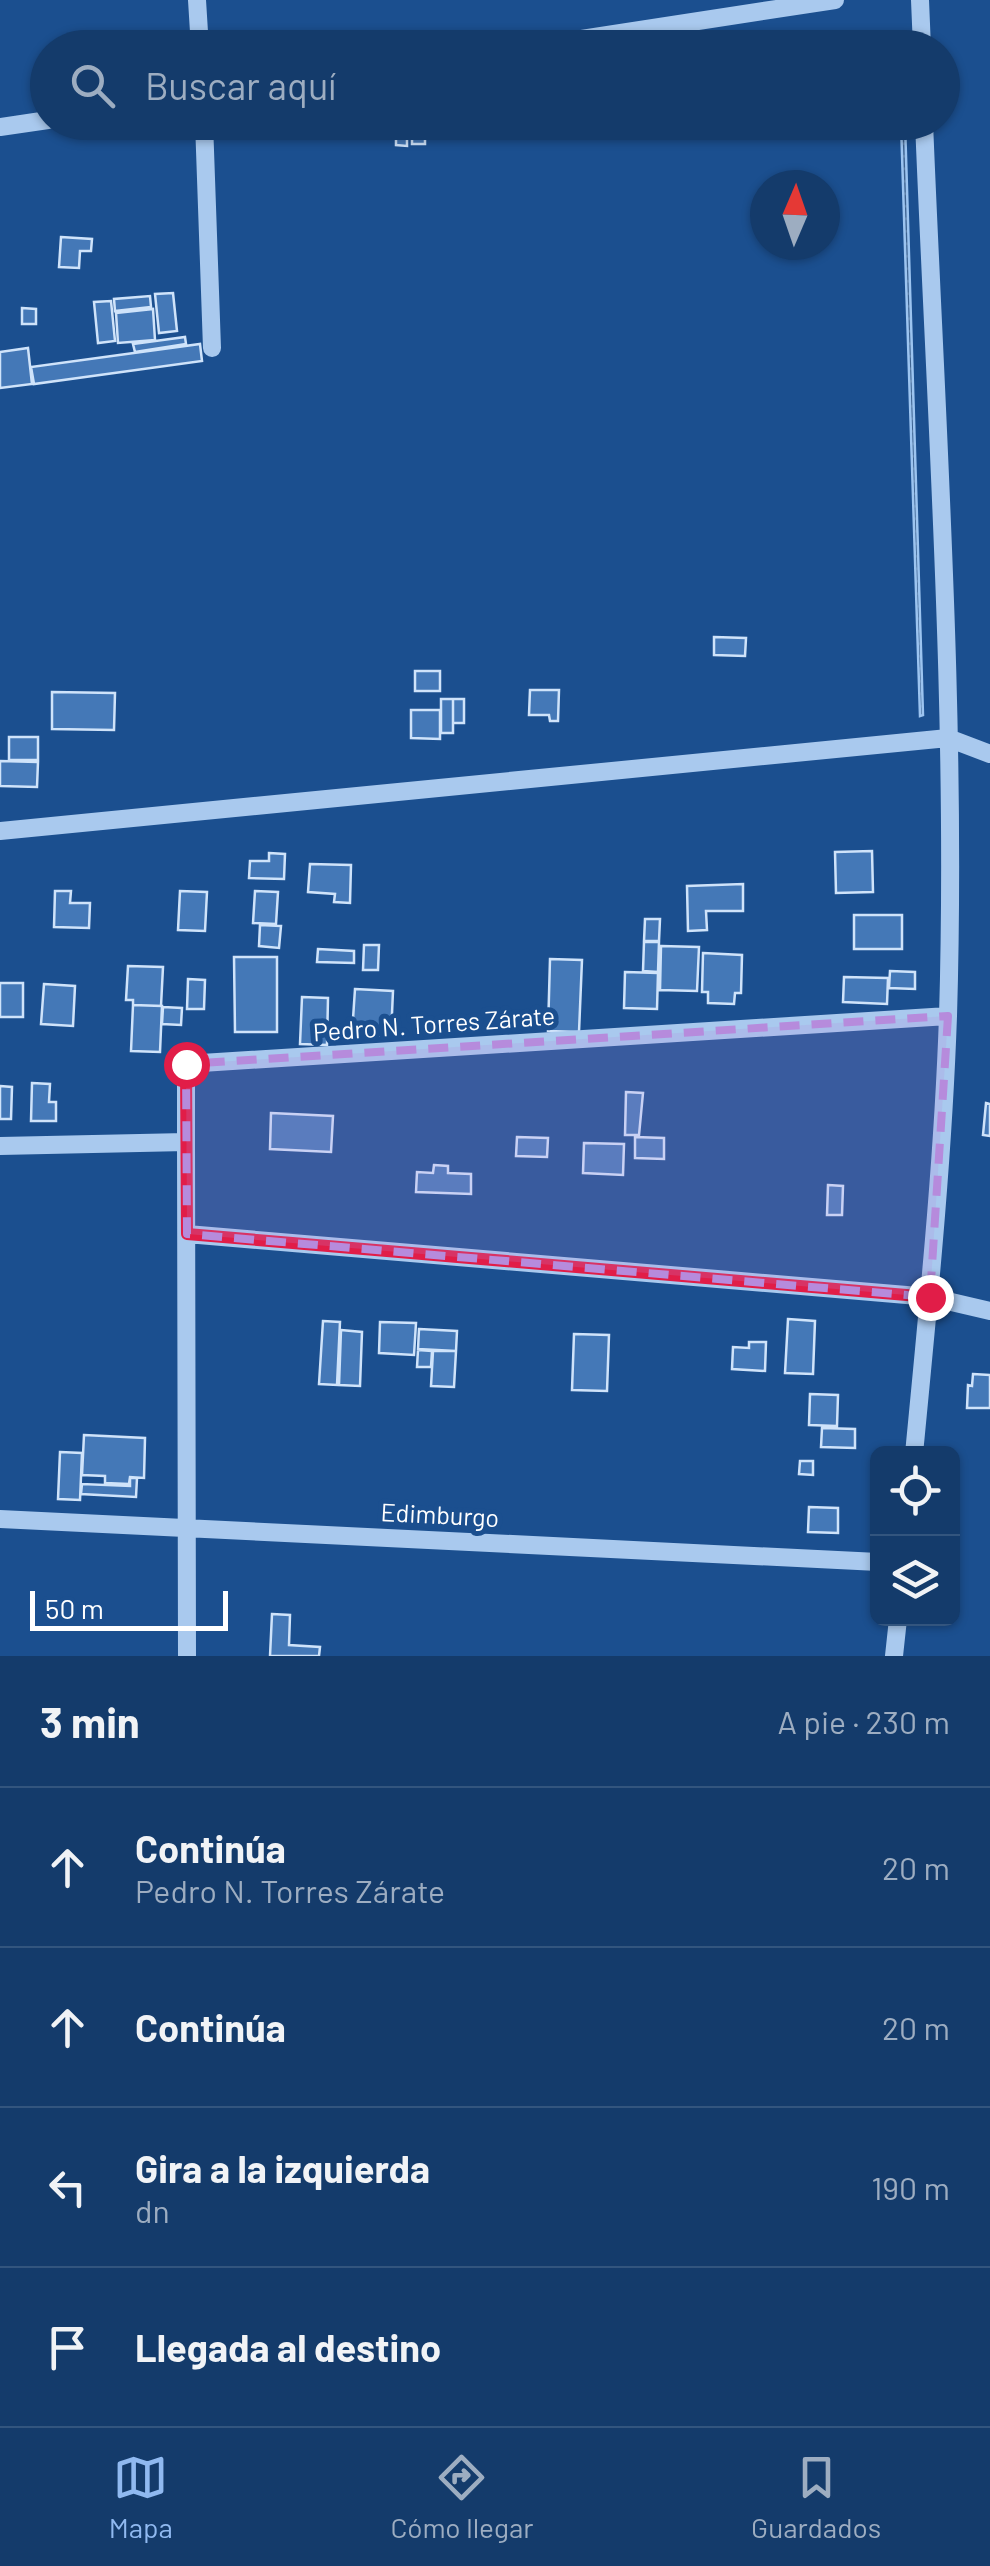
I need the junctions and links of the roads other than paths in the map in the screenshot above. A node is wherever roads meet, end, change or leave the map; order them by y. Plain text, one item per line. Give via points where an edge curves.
1 (197, 0) edge
2 (835, 0) edge
3 (920, 0) edge
4 (199, 30) edge
5 (640, 30) edge
6 (921, 30) edge
7 (30, 123) edge
8 (0, 128) edge
9 (205, 140) edge
10 (925, 140) edge
11 (212, 348) dead end
12 (948, 738) junction
13 (990, 754) edge
14 (0, 831) edge
15 (948, 1016) junction
16 (186, 1142) junction
17 (0, 1146) edge
18 (187, 1234) junction
19 (930, 1297) junction
20 (990, 1311) edge
21 (915, 1446) edge
22 (0, 1519) edge
23 (189, 1527) junction
24 (870, 1562) edge
25 (897, 1626) edge
26 (188, 1656) edge
27 (894, 1656) edge

1 - 4 street
2 - 5 street
3 - 6 street
7 - 8 street
9 - 11 street
10 - 12 street
12 - 13 street
12 - 14 street
12 - 15 street
15 - 16 street, Pedro N. Torres Zárate via 186,1064
15 - 19 street
16 - 17 street
16 - 18 street
18 - 19 street
18 - 23 street
19 - 20 street
19 - 21 street
22 - 23 street, Edimburgo
23 - 24 street, Edimburgo
23 - 26 street
25 - 27 street

